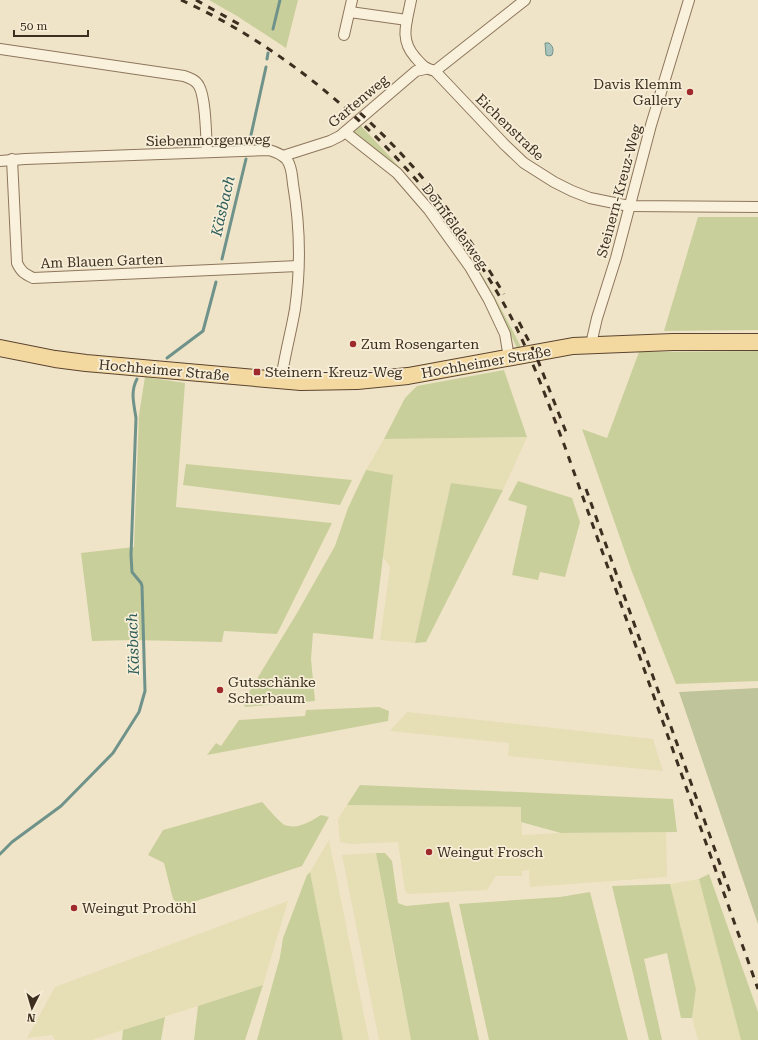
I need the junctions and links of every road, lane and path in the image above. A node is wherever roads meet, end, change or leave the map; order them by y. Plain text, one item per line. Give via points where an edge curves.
1 (352, 0) edge
2 (411, 0) edge
3 (526, 0) edge
4 (690, 0) edge
5 (350, 12) junction
6 (407, 20) junction
7 (344, 35) dead end
8 (0, 49) edge
9 (425, 68) junction
10 (435, 71) junction
11 (345, 132) junction
12 (207, 152) junction
13 (283, 156) junction
14 (12, 159) junction
15 (0, 161) edge
16 (629, 206) junction
17 (758, 207) edge
18 (298, 266) junction
19 (758, 342) edge
20 (591, 344) junction
21 (0, 348) edge
22 (509, 358) junction
23 (280, 381) junction

1 - 5 street
2 - 6 street
3 - 10 street
4 - 16 street, Steinern-Kreuz-Weg
5 - 6 street
5 - 7 street
6 - 9 street via 405,36 408,47
8 - 12 street via 194,79 202,95
9 - 10 street, Eichenstraße
9 - 11 street, Gartenweg via 416,71
10 - 16 street, Eichenstraße via 524,163 572,191 590,198
11 - 13 street, Gartenweg via 330,141
11 - 22 street, Dornfelderweg via 397,173 429,210 470,267 489,300 505,334
12 - 13 street, Siebenmorgenweg via 269,150
12 - 14 street, Siebenmorgenweg
13 - 18 street, Siebenmorgenweg via 288,161 296,200
14 - 15 street, Siebenmorgenweg
14 - 18 street, Am Blauen Garten via 17,263 25,275 33,278
16 - 17 street, Eichenstraße
16 - 20 street, Steinern-Kreuz-Weg
18 - 23 street, Siebenmorgenweg via 295,309
19 - 20 main road, Hochheimer Straße
20 - 22 main road, Hochheimer Straße
21 - 23 main road, Hochheimer Straße via 70,361
22 - 23 main road, Hochheimer Straße via 382,379 332,382

